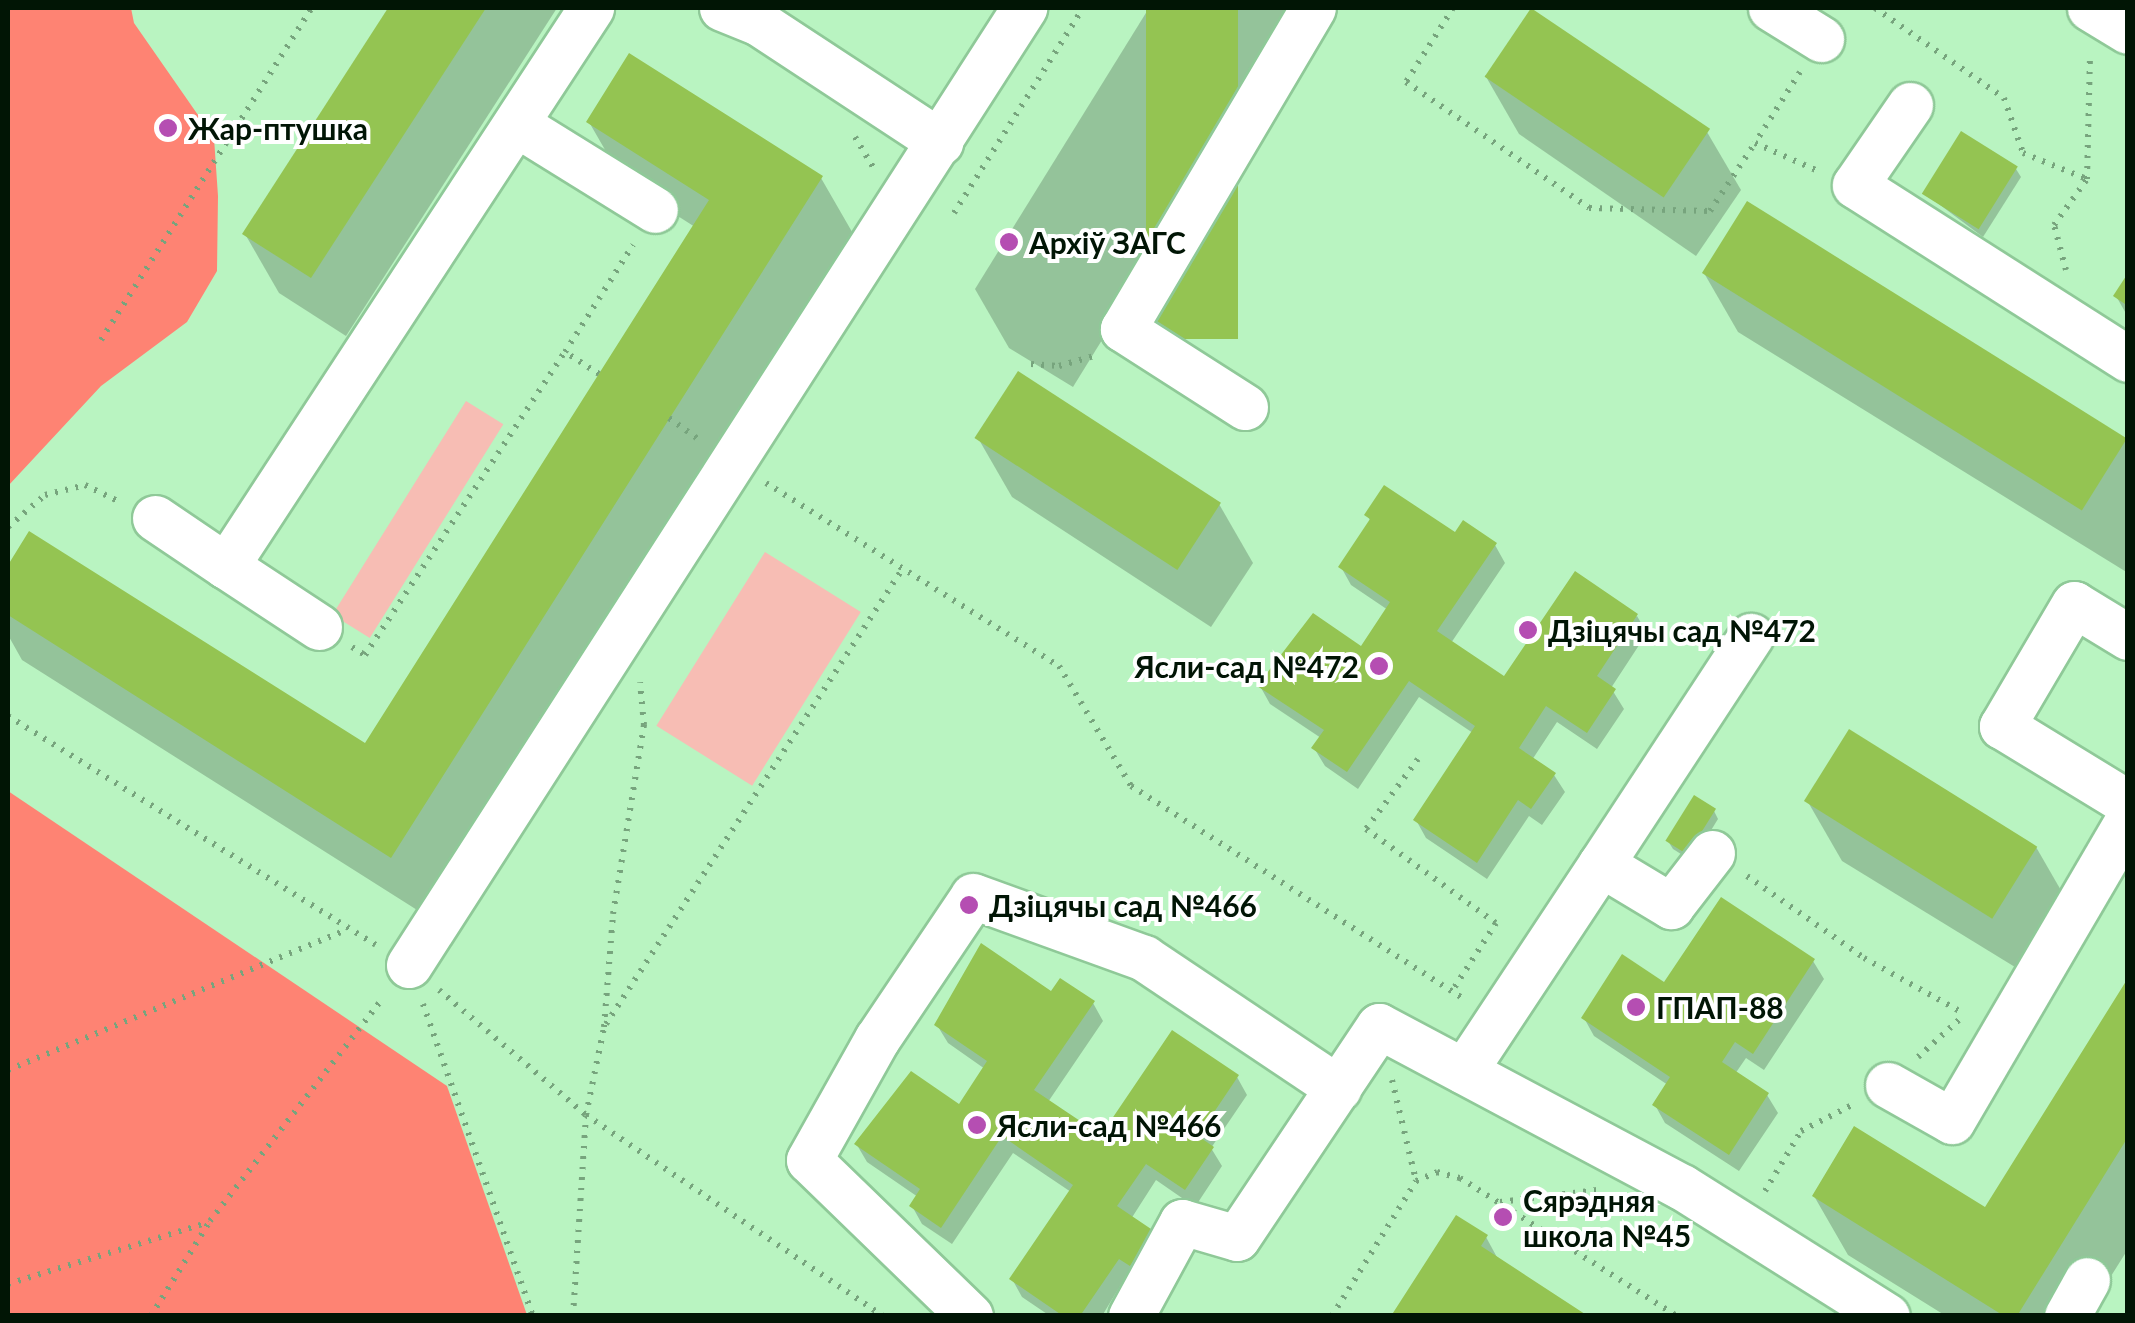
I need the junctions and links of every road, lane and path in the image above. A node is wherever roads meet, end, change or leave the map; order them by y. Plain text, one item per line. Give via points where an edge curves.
1 (312, 8) edge
2 (592, 8) edge
3 (722, 8) edge
4 (1024, 8) edge
5 (1083, 8) edge
6 (1314, 8) edge
7 (1453, 8) edge
8 (1771, 8) edge
9 (1874, 8) edge
10 (2091, 8) edge
11 (2128, 31) edge
12 (1821, 39) joint
13 (1910, 105) dead end
14 (518, 125) junction
15 (940, 142) junction
16 (1755, 143) junction
17 (2087, 179) junction
18 (1855, 186) junction
19 (656, 210) joint
20 (954, 213) dead end
21 (2082, 330) junction
22 (101, 340) dead end
23 (565, 352) junction
24 (2128, 359) edge
25 (599, 374) dead end
26 (1245, 407) dead end
27 (670, 418) dead end
28 (728, 460) junction
29 (156, 518) joint
30 (8, 527) edge
31 (226, 566) junction
32 (902, 568) junction
33 (634, 606) junction
34 (319, 627) joint
35 (1751, 636) dead end
36 (2128, 638) edge
37 (8, 716) edge
38 (1418, 759) dead end
39 (2128, 803) edge
40 (2128, 820) edge
41 (1712, 853) joint
42 (1601, 864) junction
43 (348, 930) junction
44 (409, 965) junction
45 (1452, 991) junction
46 (1976, 998) dead end
47 (1965, 1014) junction
48 (1379, 1026) junction
49 (604, 1027) junction
50 (1474, 1055) junction
51 (8, 1070) edge
52 (1888, 1085) junction
53 (1338, 1088) junction
54 (586, 1116) junction
55 (1416, 1181) junction
56 (1615, 1188) dead end
57 (1498, 1202) junction
58 (210, 1221) junction
59 (1744, 1226) junction
60 (8, 1284) edge
61 (151, 1316) edge
62 (534, 1316) edge
63 (573, 1316) edge
64 (884, 1316) edge
65 (970, 1316) edge
66 (1131, 1316) edge
67 (1332, 1316) edge
68 (1677, 1316) edge
69 (1888, 1316) edge

1 - 22 path
2 - 14 lane
3 - 15 lane via 759,23
4 - 15 lane
5 - 20 path
6 - 26 lane via 1123,329
7 - 16 path via 1406,82 1590,208 1710,211
8 - 12 lane
9 - 17 path via 2004,98 2023,153
10 - 11 lane
10 - 17 path
12 - 16 path
13 - 18 lane
14 - 19 lane
14 - 31 lane
15 - 28 lane
16 - 18 path
17 - 21 path via 2054,225
18 - 21 lane
19 - 23 path
21 - 24 lane
23 - 25 path
23 - 34 path via 365,655
27 - 28 path
28 - 32 path
28 - 33 lane
29 - 30 path via 85,486 46,495
29 - 31 lane
31 - 34 lane
32 - 45 path via 1059,666 1131,786
32 - 49 path
33 - 44 lane
33 - 49 path via 644,725 613,914
35 - 42 lane
36 - 39 lane via 2074,604 2002,726
37 - 43 path
38 - 45 path via 1366,829 1496,923
40 - 52 lane via 1952,1122
41 - 42 lane via 1671,906
41 - 47 path via 1864,958
42 - 50 lane
43 - 44 path
43 - 51 path
44 - 54 path
44 - 58 path
44 - 62 path
45 - 50 path via 1470,1003
46 - 47 path
47 - 52 path
48 - 50 lane
48 - 53 lane
48 - 55 path
49 - 54 path
50 - 59 lane
52 - 59 path via 1801,1131
53 - 65 lane via 1144,958 973,896 876,1039 809,1160
53 - 66 lane via 1237,1238 1182,1222
54 - 63 path
54 - 64 path
55 - 57 path via 1437,1172
55 - 67 path
56 - 57 path
57 - 68 path
58 - 60 path
58 - 61 path
59 - 69 lane

